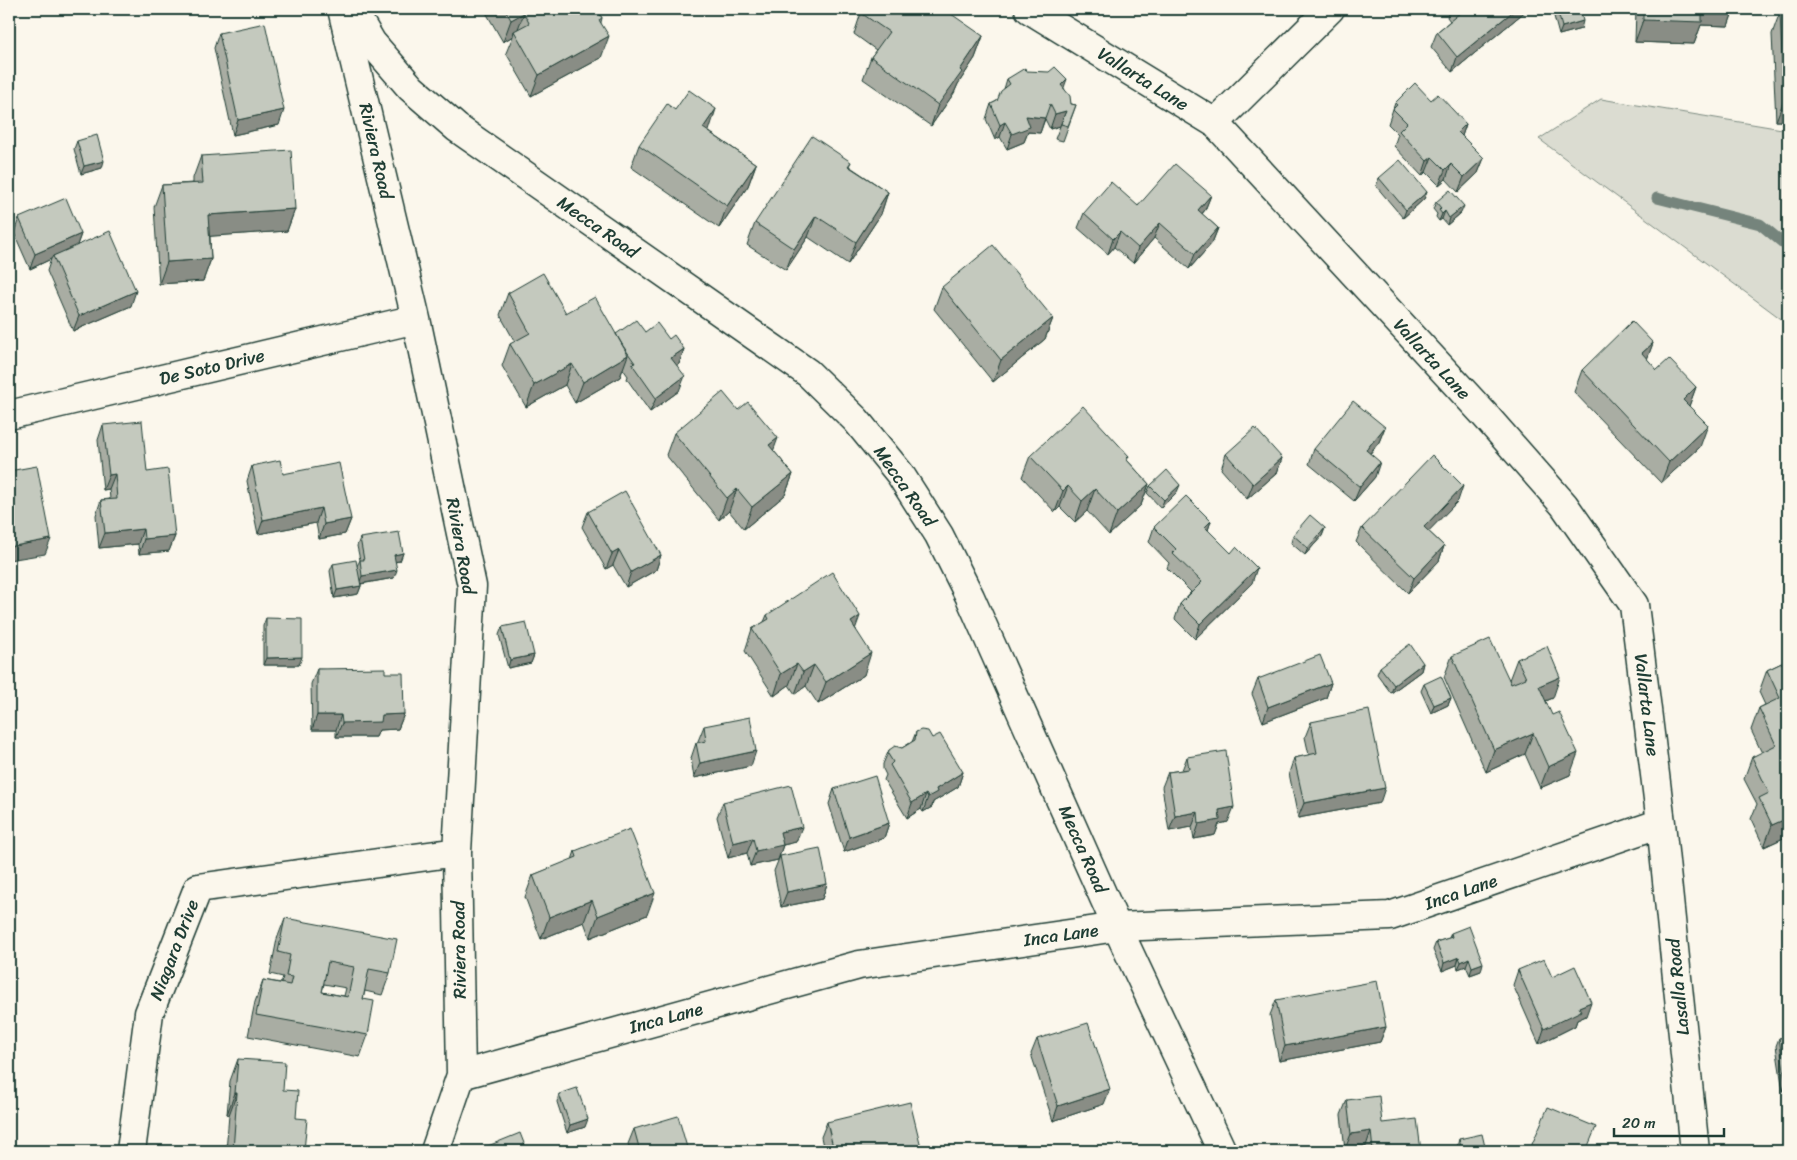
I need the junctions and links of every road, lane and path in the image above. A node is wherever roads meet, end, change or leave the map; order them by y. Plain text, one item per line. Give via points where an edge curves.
1 (342, 9) edge
2 (352, 9) edge
3 (1029, 9) edge
4 (1330, 9) edge
5 (1215, 123) junction
6 (416, 319) junction
7 (9, 415) edge
8 (1662, 823) junction
9 (456, 852) junction
10 (1117, 927) junction
11 (461, 1074) junction
12 (131, 1151) edge
13 (435, 1151) edge
14 (1222, 1151) edge
15 (1695, 1151) edge

1 - 6 street, Riviera Road
2 - 10 street, Mecca Road via 372,43 410,88 457,128 808,374 856,420 900,474 939,535 970,597
3 - 5 street, Vallarta Lane
4 - 5 street
5 - 8 street, Vallarta Lane via 1564,505 1634,605
6 - 7 street, De Soto Drive
6 - 9 street, Riviera Road via 472,586
8 - 10 street, Inca Lane via 1390,916
8 - 15 street, Lasalla Road
9 - 11 street, Riviera Road
9 - 12 street, Niagara Drive via 198,888 150,1014
10 - 11 street, Inca Lane via 859,965
10 - 14 street, Mecca Road
11 - 13 street, Riviera Road

